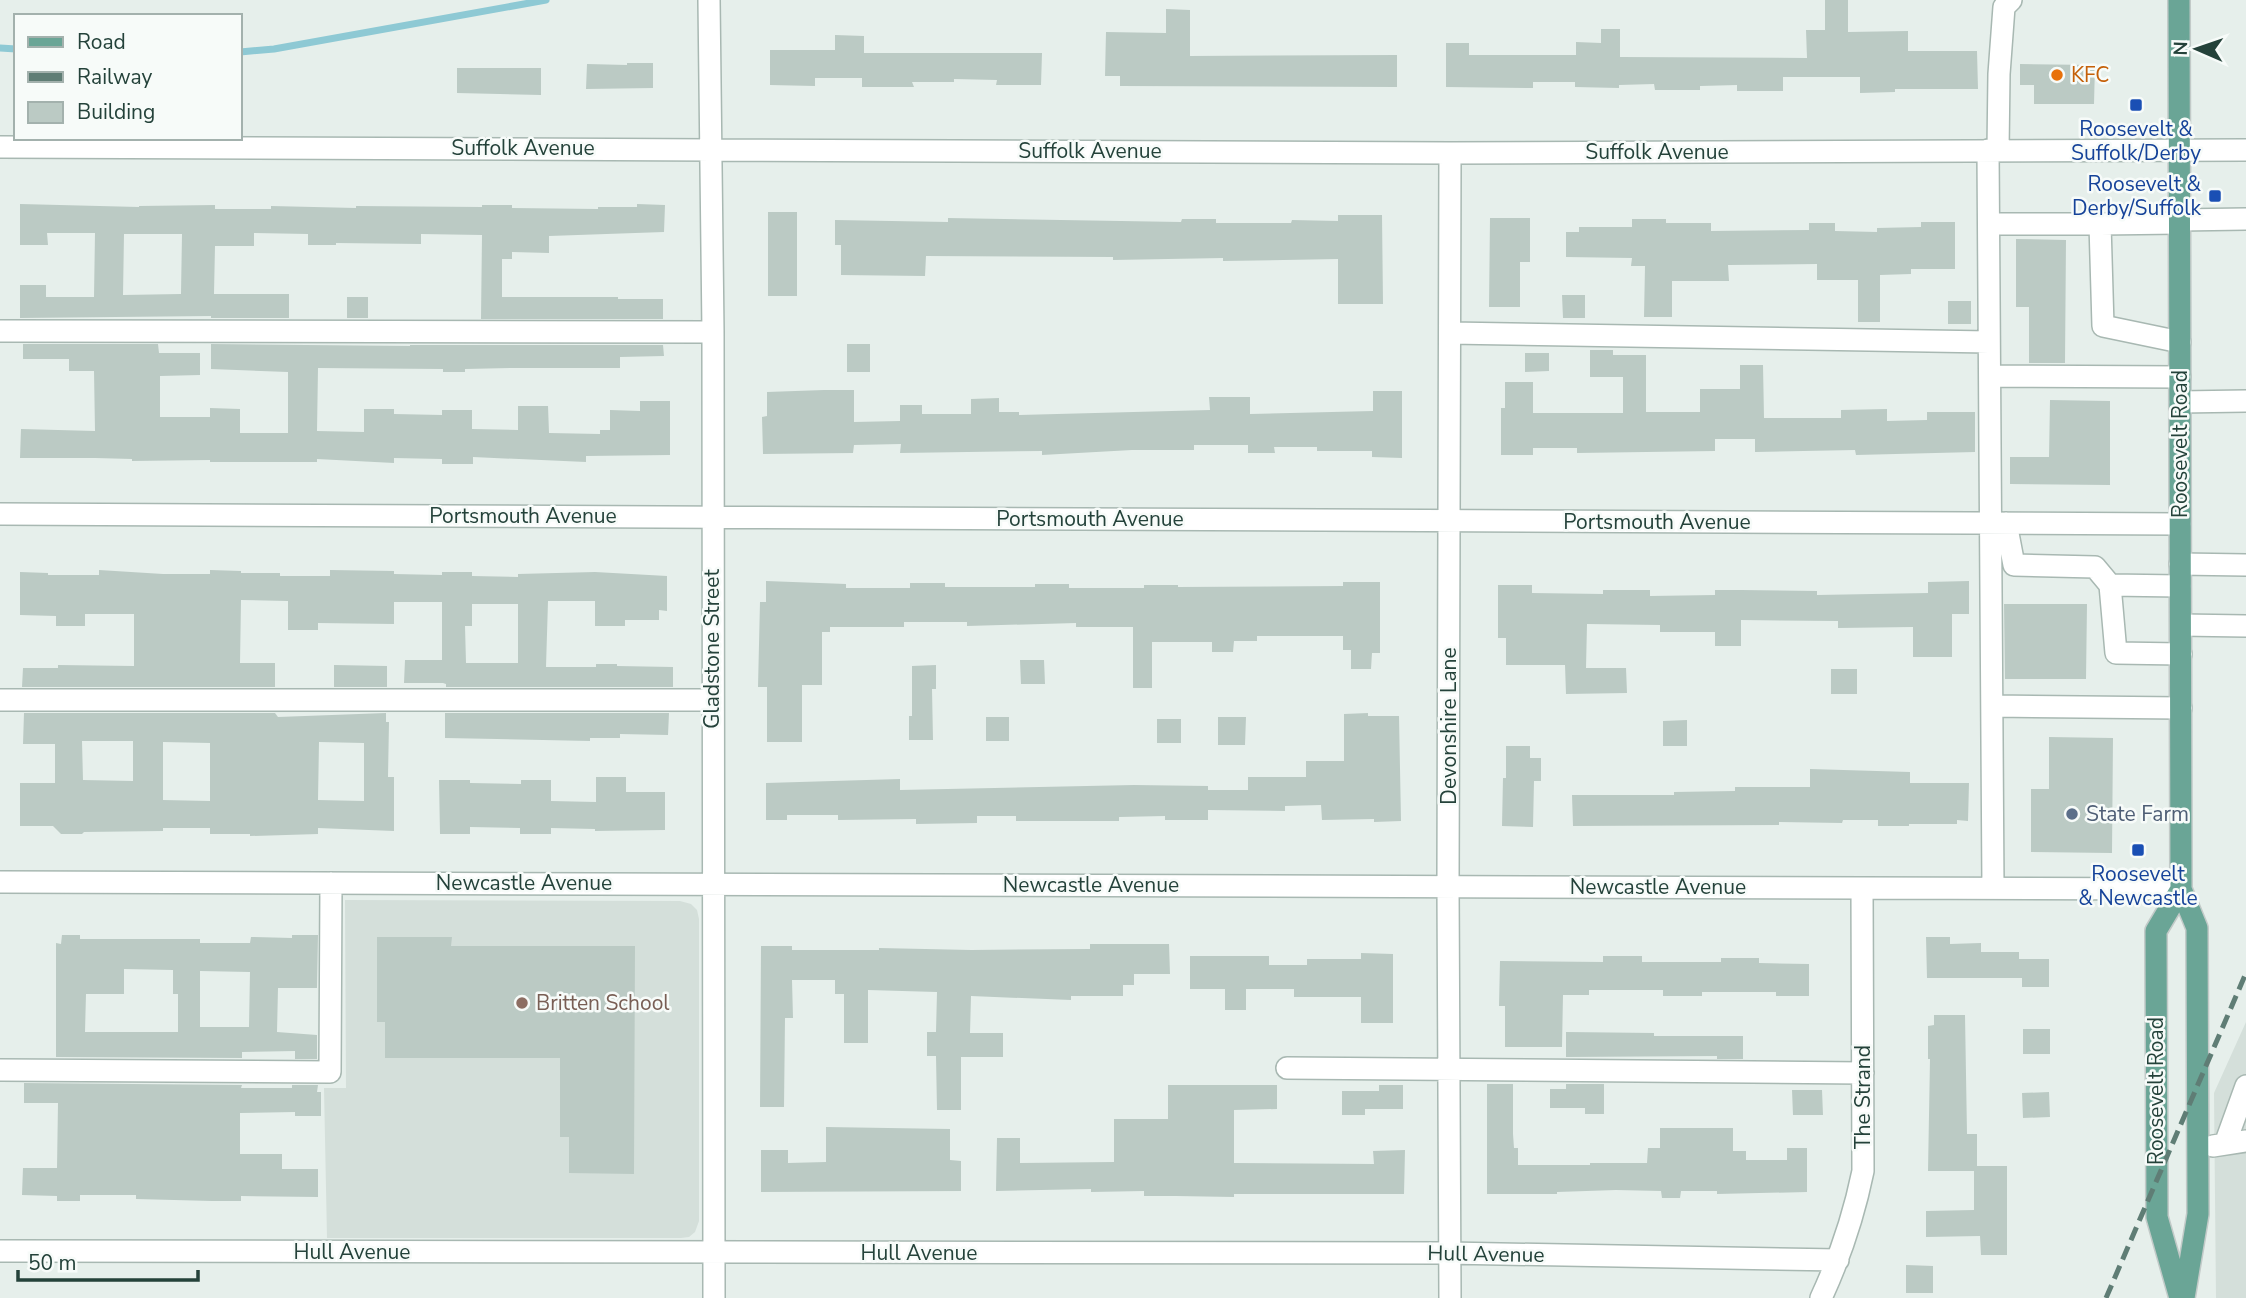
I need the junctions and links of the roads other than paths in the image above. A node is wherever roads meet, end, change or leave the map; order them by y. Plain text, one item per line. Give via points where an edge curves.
1 (709, 0) edge
2 (2011, 0) edge
3 (2179, 0) edge
4 (0, 147) edge
5 (712, 149) junction
6 (2179, 149) junction
7 (1993, 150) junction
8 (2246, 150) edge
9 (1450, 153) junction
10 (2246, 219) edge
11 (2179, 221) junction
12 (1989, 224) junction
13 (2100, 224) junction
14 (0, 331) edge
15 (713, 332) junction
16 (1450, 333) junction
17 (1989, 342) junction
18 (2180, 342) junction
19 (1990, 376) junction
20 (2180, 377) junction
21 (2246, 401) edge
22 (2180, 402) junction
23 (0, 514) edge
24 (712, 517) junction
25 (1450, 521) junction
26 (1998, 523) junction
27 (2180, 524) junction
28 (2180, 564) junction
29 (2246, 565) edge
30 (2110, 584) junction
31 (2180, 586) junction
32 (2180, 625) junction
33 (2246, 626) edge
34 (2181, 654) junction
35 (0, 700) edge
36 (712, 701) junction
37 (1992, 706) junction
38 (2181, 708) junction
39 (0, 882) edge
40 (331, 883) junction
41 (712, 884) junction
42 (1448, 886) junction
43 (1862, 888) junction
44 (1993, 888) junction
45 (2181, 889) junction
46 (1287, 1068) dead end
47 (1448, 1069) junction
48 (0, 1070) edge
49 (1863, 1073) junction
50 (2246, 1086) edge
51 (2246, 1140) edge
52 (2225, 1144) junction
53 (2197, 1149) junction
54 (0, 1251) edge
55 (714, 1253) junction
56 (1449, 1253) junction
57 (1838, 1260) junction
58 (714, 1298) edge
59 (1450, 1298) edge
60 (1821, 1298) edge
61 (2182, 1298) edge

1 - 5 street, Gladstone Street
2 - 7 street via 2004,7
3 - 6 main road, Roosevelt Road
4 - 5 street, Suffolk Avenue
5 - 9 street, Suffolk Avenue
5 - 15 street, Gladstone Street
6 - 7 street, Suffolk Avenue
6 - 8 street, Suffolk Avenue
6 - 11 main road, Roosevelt Road
7 - 9 street, Suffolk Avenue
7 - 12 street
9 - 16 street, Devonshire Lane
10 - 11 street
11 - 13 street
11 - 18 main road, Roosevelt Road
12 - 13 street
12 - 17 street
13 - 18 street via 2104,326
14 - 15 street
15 - 24 street, Gladstone Street
16 - 17 street
16 - 25 street, Devonshire Lane
17 - 19 street
18 - 20 main road, Roosevelt Road
19 - 20 street
19 - 26 street
20 - 22 main road, Roosevelt Road
21 - 22 street
22 - 27 main road, Roosevelt Road
23 - 24 street, Portsmouth Avenue
24 - 25 street, Portsmouth Avenue
24 - 36 street, Gladstone Street
25 - 26 street, Portsmouth Avenue
25 - 42 street, Devonshire Lane
26 - 27 street, Portsmouth Avenue
26 - 30 street via 2014,565 2095,567
26 - 37 street
27 - 28 main road, Roosevelt Road
28 - 29 street
28 - 31 main road, Roosevelt Road
30 - 31 street
30 - 34 street via 2116,653
31 - 32 main road, Roosevelt Road
32 - 33 street
32 - 34 main road, Roosevelt Road
34 - 38 main road, Roosevelt Road
35 - 36 street
36 - 41 street, Gladstone Street
37 - 38 street
37 - 44 street
38 - 45 main road, Roosevelt Road
39 - 40 street, Newcastle Avenue
40 - 41 street, Newcastle Avenue
40 - 48 street via 330,1072
41 - 42 street, Newcastle Avenue
41 - 55 street, Gladstone Street
42 - 43 street, Newcastle Avenue
42 - 47 street, Devonshire Lane
43 - 44 street, Newcastle Avenue
43 - 49 street, The Strand
44 - 45 street, Newcastle Avenue
45 - 53 main road, Roosevelt Road via 2197,928
45 - 61 main road, Roosevelt Road via 2156,931 2157,1217
46 - 47 street
47 - 49 street
47 - 56 street, Devonshire Lane
49 - 57 street, The Strand via 1863,1171
50 - 52 street
51 - 52 street
52 - 53 street
53 - 61 main road, Roosevelt Road via 2198,1214
54 - 55 street, Hull Avenue
55 - 56 street, Hull Avenue
55 - 58 street, Gladstone Street
56 - 57 street, Hull Avenue
56 - 59 street, Devonshire Lane
57 - 60 street, The Strand

